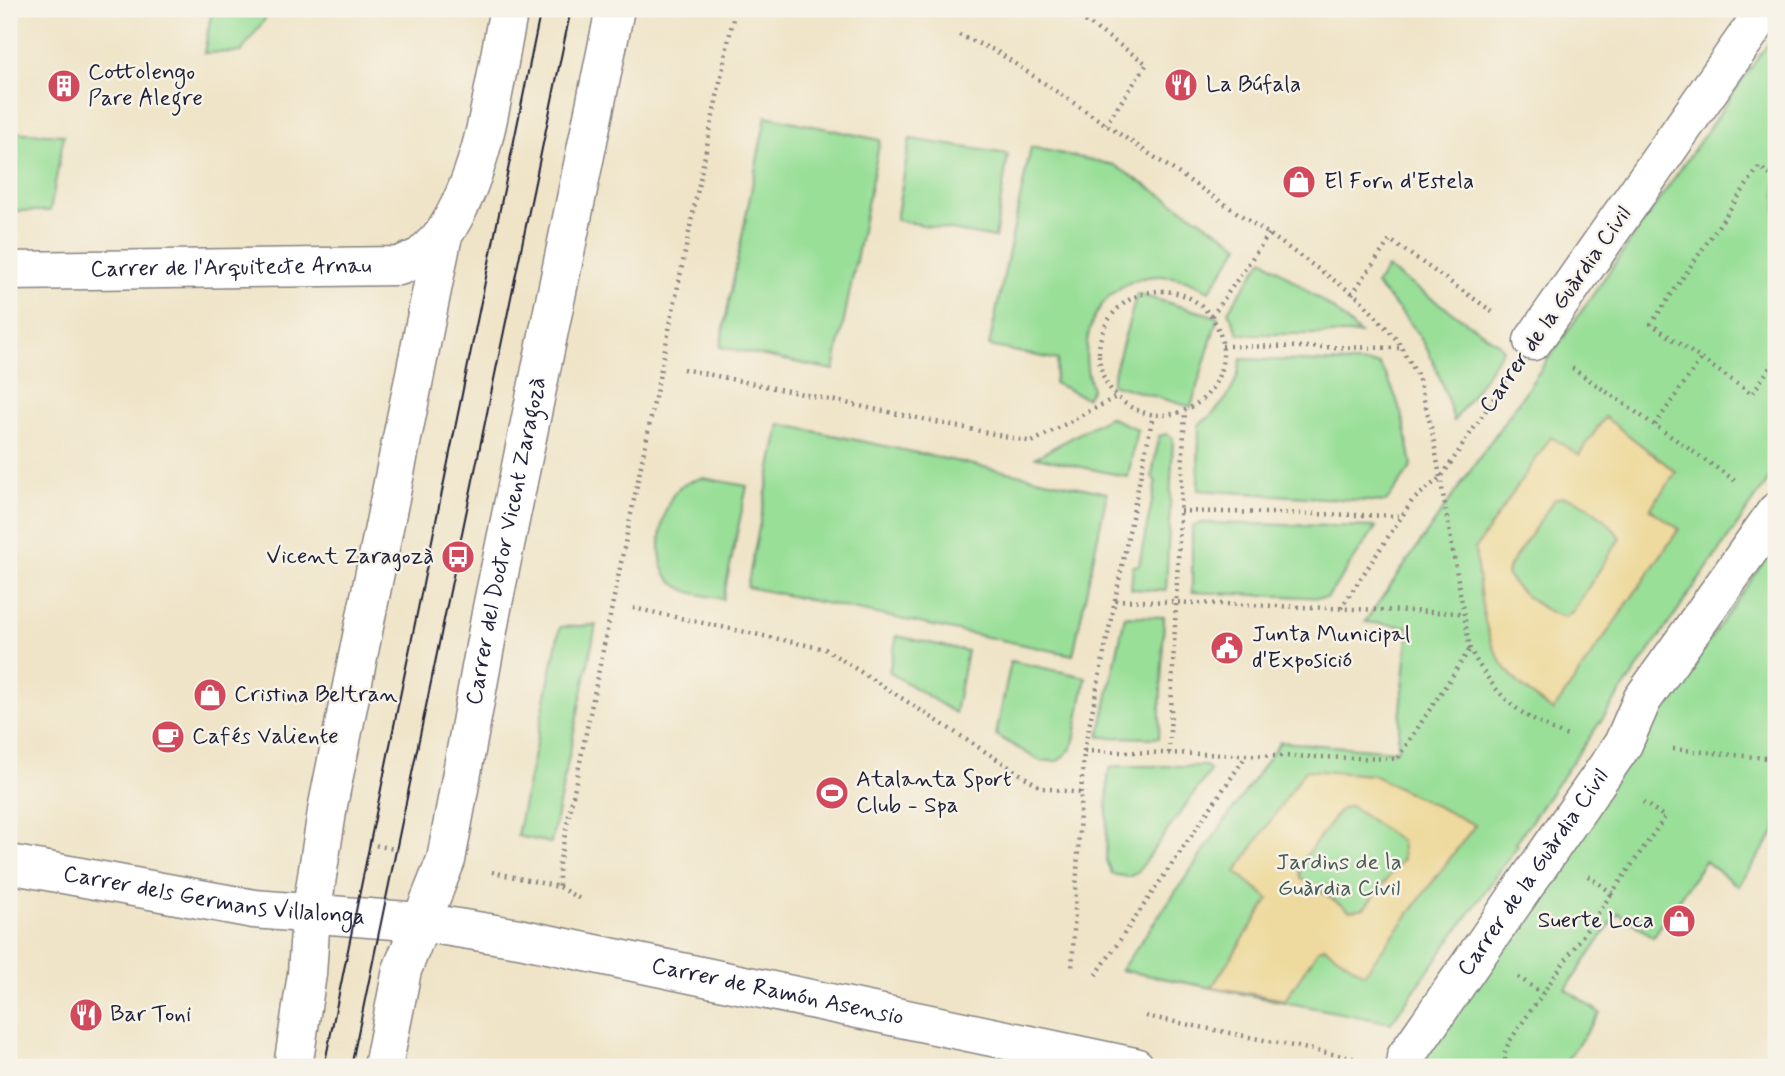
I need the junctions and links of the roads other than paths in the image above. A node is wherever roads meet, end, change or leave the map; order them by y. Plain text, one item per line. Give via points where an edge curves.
1 (509, 9) edge
2 (615, 9) edge
3 (1766, 9) edge
4 (443, 234) junction
5 (9, 271) edge
6 (1533, 341) road end
7 (1776, 512) edge
8 (9, 864) edge
9 (311, 915) junction
10 (420, 922) junction
11 (1406, 1057) dead end
12 (293, 1067) edge
13 (383, 1067) edge
14 (1135, 1067) edge

1 - 4 street via 475,173
2 - 10 street, Carrer del Doctor Vicent Zaragozà via 492,608 446,860
3 - 6 street, Carrer de la Guàrdia Civil
4 - 5 street, Carrer de l'Arquitecte Arnau via 421,257 399,266
4 - 9 street via 331,792
7 - 11 street, Carrer de la Guàrdia Civil via 1642,700 1623,744
8 - 9 street, Carrer dels Germans Villalonga via 254,909
9 - 10 street, Carrer dels Germans Villalonga
9 - 12 street
10 - 13 street, Carrer del Doctor Vicent Zaragozà via 401,971
10 - 14 street, Carrer de Ramón Asensio via 519,938

